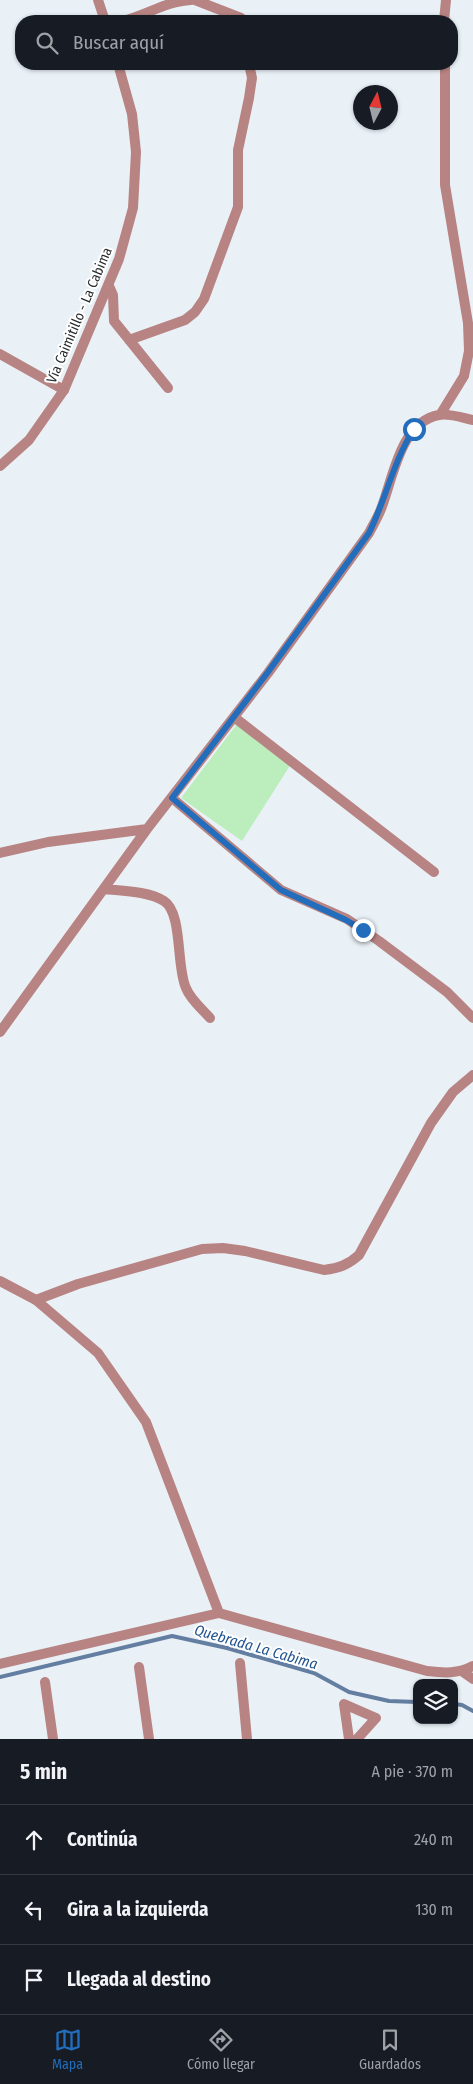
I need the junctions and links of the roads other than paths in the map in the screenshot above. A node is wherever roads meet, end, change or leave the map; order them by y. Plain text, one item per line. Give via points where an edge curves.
1 (98, 0) edge
2 (191, 0) edge
3 (195, 0) edge
4 (446, 0) edge
5 (103, 15) edge
6 (138, 15) edge
7 (233, 15) edge
8 (445, 15) edge
9 (120, 70) edge
10 (250, 70) edge
11 (445, 70) edge
12 (109, 286) junction
13 (129, 340) junction
14 (0, 354) edge
15 (168, 388) dead end
16 (64, 390) junction
17 (440, 415) junction
18 (473, 420) edge
19 (0, 466) edge
20 (234, 717) junction
21 (172, 798) junction
22 (148, 829) junction
23 (0, 852) edge
24 (434, 872) dead end
25 (104, 889) junction
26 (210, 1018) dead end
27 (473, 1018) edge
28 (0, 1032) edge
29 (473, 1075) edge
30 (0, 1281) edge
31 (36, 1300) junction
32 (219, 1613) junction
33 (240, 1663) dead end
34 (0, 1664) edge
35 (473, 1666) edge
36 (139, 1667) dead end
37 (463, 1672) junction
38 (473, 1679) edge
39 (45, 1682) dead end
40 (53, 1739) edge
41 (148, 1739) edge
42 (247, 1739) edge
43 (349, 1739) edge
44 (357, 1739) edge

1 - 5 street
2 - 6 street
3 - 7 street
4 - 8 street
9 - 12 street, Vía Caimitillo - La Cabima via 132,114 133,208
10 - 13 street via 249,98 238,150 238,206 204,299 185,320
11 - 17 street via 445,185 468,323 469,351 464,376
12 - 13 street via 113,294 114,321
12 - 16 street, Vía Caimitillo - La Cabima
13 - 15 street
14 - 16 street
16 - 19 street, Vía Caimitillo - La Cabima via 29,440
17 - 18 street
17 - 20 street via 424,420 414,429 394,468 381,509 369,533
20 - 21 street
20 - 24 street
21 - 22 street
21 - 27 street via 281,890 346,920 379,941 447,992
22 - 23 street via 48,842
22 - 25 street
25 - 26 street via 151,895 165,901 172,909 186,989
25 - 28 street
29 - 31 street via 453,1092 431,1123 359,1255 350,1264 324,1270 238,1250 202,1249
30 - 31 street
31 - 32 street via 98,1353 146,1422
32 - 34 street
32 - 37 street via 427,1671
33 - 42 street
35 - 37 street
36 - 41 street
37 - 38 street
39 - 40 street
43 - 44 street via 344,1704 376,1718

